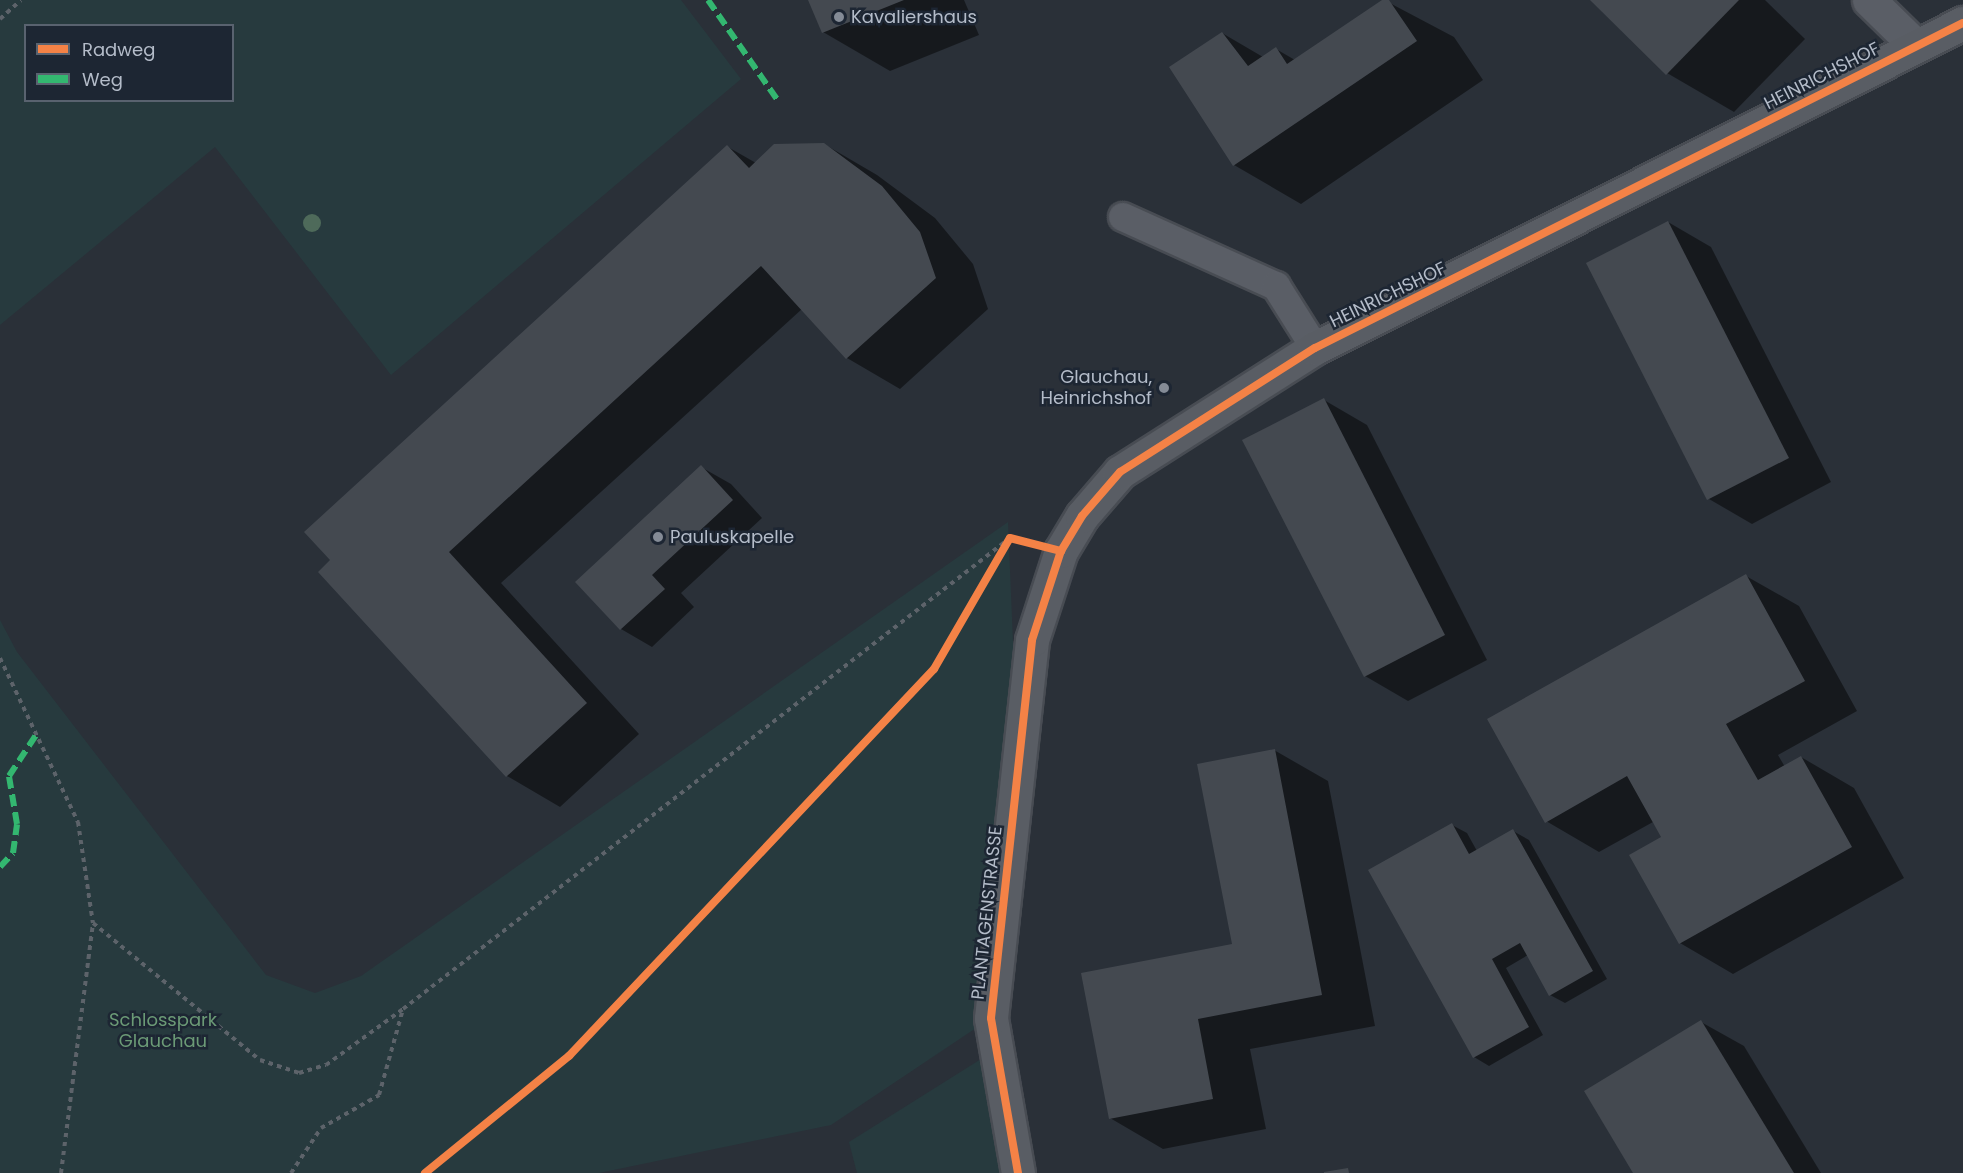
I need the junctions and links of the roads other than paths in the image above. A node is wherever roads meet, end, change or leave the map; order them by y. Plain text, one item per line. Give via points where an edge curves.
1 (1869, 0) edge
2 (1963, 23) edge
3 (1915, 45) junction
4 (1123, 217) dead end
5 (1315, 348) junction
6 (1018, 762) joint
7 (1018, 1173) edge

1 - 3 street
2 - 3 street, HEINRICHSHOF
3 - 5 street, HEINRICHSHOF
4 - 5 lane via 1276,286
5 - 6 street, HEINRICHSHOF via 1120,472 1082,516 1061,551 1032,640
6 - 7 street, PLANTAGENSTRASSE via 991,1018

